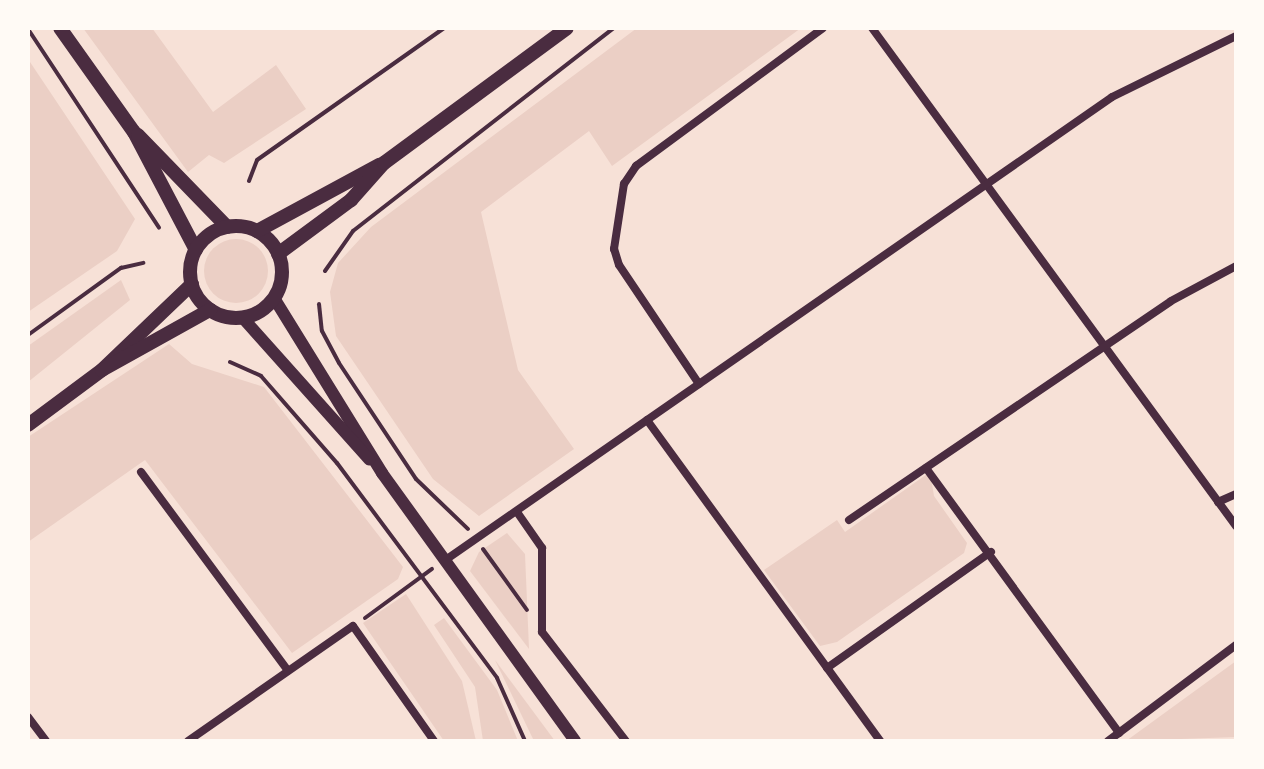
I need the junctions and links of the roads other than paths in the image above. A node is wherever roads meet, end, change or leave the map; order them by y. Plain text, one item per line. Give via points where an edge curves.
1 (60, 28) edge
2 (567, 28) edge
3 (823, 28) edge
4 (872, 28) edge
5 (1236, 36) edge
6 (134, 132) junction
7 (384, 163) junction
8 (986, 183) junction
9 (227, 227) junction
10 (257, 231) junction
11 (196, 250) junction
12 (278, 254) junction
13 (1236, 266) edge
14 (192, 284) junction
15 (274, 298) junction
16 (210, 310) junction
17 (242, 317) junction
18 (1104, 346) junction
19 (102, 370) junction
20 (699, 384) junction
21 (647, 420) junction
22 (28, 425) edge
23 (926, 468) junction
24 (141, 472) dead end
25 (382, 473) junction
26 (1236, 494) edge
27 (1218, 502) junction
28 (517, 512) junction
29 (849, 520) dead end
30 (1236, 526) edge
31 (991, 552) junction
32 (444, 561) junction
33 (1236, 645) edge
34 (827, 668) junction
35 (288, 671) junction
36 (28, 717) edge
37 (1119, 733) junction
38 (46, 741) edge
39 (188, 741) edge
40 (434, 741) edge
41 (575, 741) edge
42 (626, 741) edge
43 (880, 741) edge
44 (1108, 741) edge

1 - 6 main road
2 - 7 main road
3 - 20 street via 636,166 624,184 614,249 619,265
4 - 8 street
5 - 8 street via 1112,97
6 - 9 main road
6 - 11 main road
7 - 10 main road
7 - 12 main road via 351,200
8 - 18 street
8 - 20 street
9 - 10 main road
9 - 11 main road
10 - 12 main road
11 - 14 main road
12 - 15 main road
13 - 18 street
14 - 16 main road
14 - 19 main road via 126,339
15 - 17 main road
15 - 25 street
16 - 17 main road
16 - 19 main road
17 - 25 street
18 - 23 street
18 - 27 street
19 - 22 main road
20 - 21 street
21 - 28 street
21 - 34 street
23 - 29 street
23 - 31 street
24 - 35 street
25 - 32 street
26 - 27 street
27 - 30 street
28 - 32 street
28 - 42 street via 542,548 542,632
31 - 34 street
31 - 37 street
32 - 41 street
33 - 37 street
34 - 43 street
35 - 39 street
35 - 40 street via 353,626
36 - 38 street
37 - 44 street

